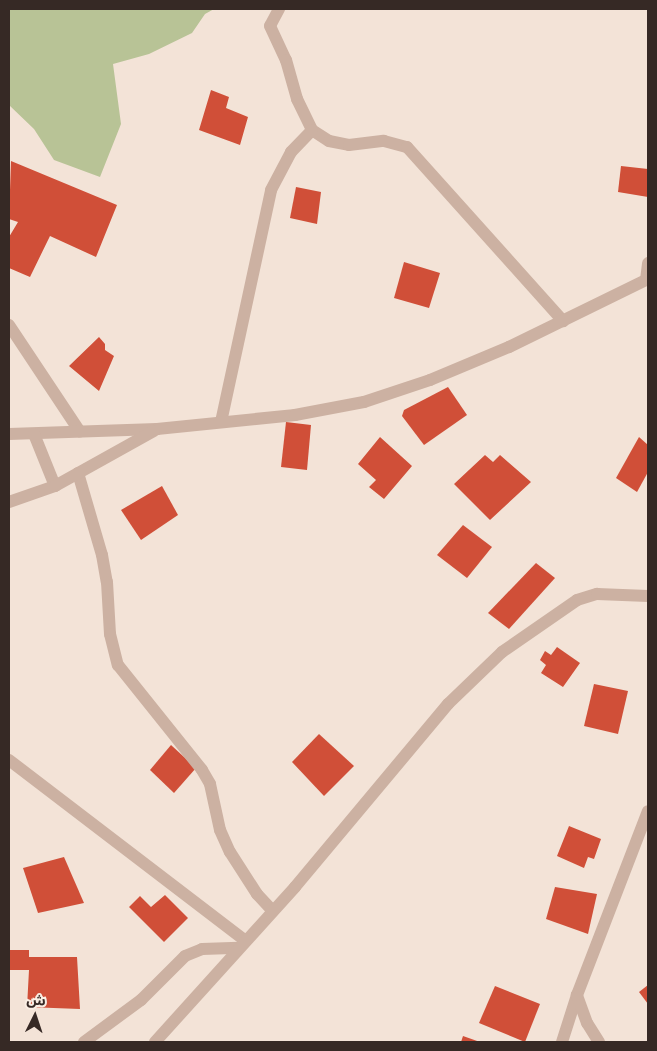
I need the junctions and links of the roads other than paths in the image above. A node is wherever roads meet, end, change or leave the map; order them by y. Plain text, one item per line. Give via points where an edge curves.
1 (279, 9) edge
2 (312, 130) junction
3 (648, 264) edge
4 (647, 279) edge
5 (563, 321) junction
6 (9, 326) edge
7 (221, 422) junction
8 (158, 429) junction
9 (80, 432) junction
10 (9, 434) edge
11 (34, 434) junction
12 (78, 473) junction
13 (55, 486) junction
14 (9, 502) edge
15 (648, 596) edge
16 (9, 760) edge
17 (648, 811) edge
18 (273, 911) junction
19 (243, 945) junction
20 (577, 995) junction
21 (84, 1042) edge
22 (155, 1042) edge
23 (562, 1042) edge
24 (599, 1042) edge

1 - 2 street via 270,26 286,60 304,118
2 - 5 street via 328,140 350,145 384,141 407,147
2 - 7 street via 291,152 271,190
3 - 4 street
4 - 5 street
5 - 7 street via 430,380 364,402 295,415
6 - 9 street
7 - 8 street
8 - 9 street
8 - 12 street
9 - 11 street
10 - 11 street
11 - 13 street
12 - 13 street
12 - 18 street via 102,555 110,634 118,665 202,770 210,784 220,830 230,852 246,879
13 - 14 street
15 - 18 street via 597,594 577,600 502,652 448,704
16 - 19 street
17 - 20 street
18 - 19 street
19 - 21 street via 202,949 185,956 142,1000
19 - 22 street
20 - 23 street
20 - 24 street

